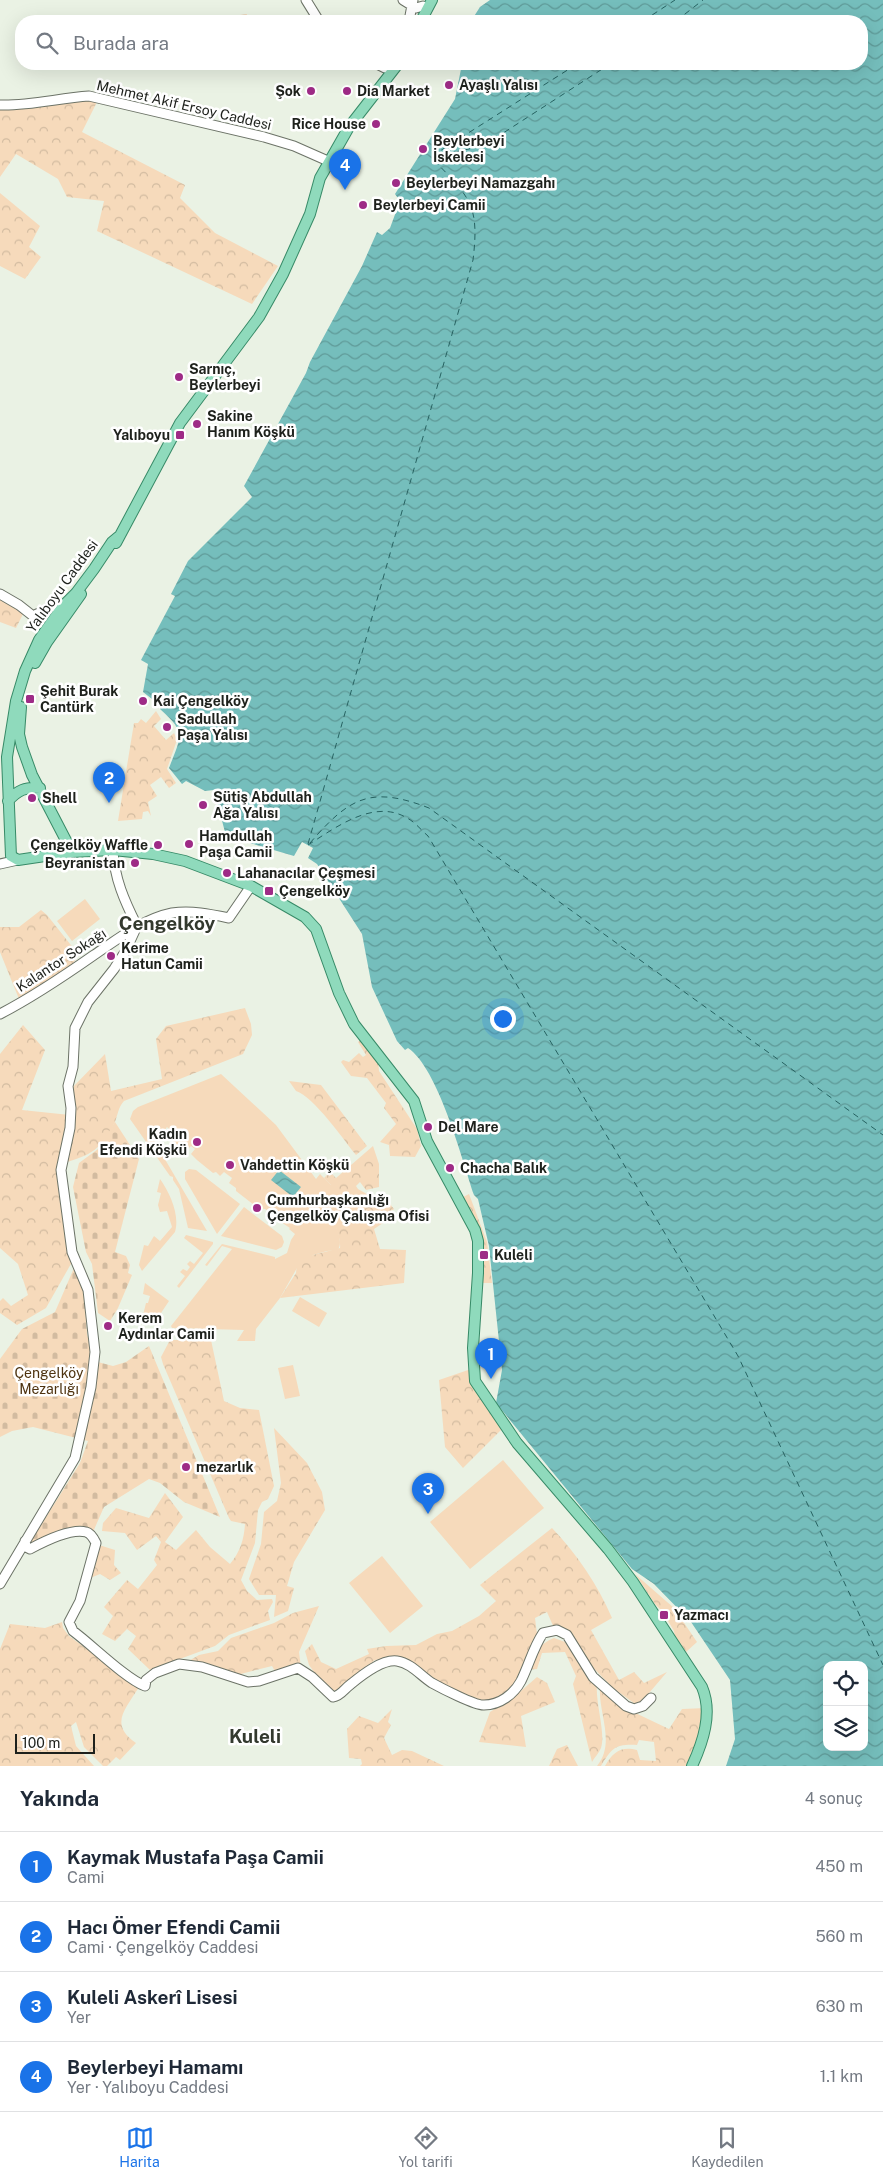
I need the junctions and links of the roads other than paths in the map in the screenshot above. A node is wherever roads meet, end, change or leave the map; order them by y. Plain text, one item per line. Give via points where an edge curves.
1 (306, 0) edge
2 (432, 0) edge
3 (409, 2) edge
4 (425, 3) edge
5 (315, 15) edge
6 (409, 15) edge
7 (419, 15) edge
8 (424, 15) edge
9 (382, 70) edge
10 (393, 70) edge
11 (0, 105) edge
12 (328, 161) junction
13 (118, 537) junction
14 (0, 594) edge
15 (62, 606) junction
16 (32, 775) junction
17 (7, 779) junction
18 (40, 788) junction
19 (8, 801) junction
20 (113, 850) junction
21 (72, 852) junction
22 (9, 861) edge
23 (251, 886) junction
24 (137, 926) junction
25 (0, 1014) edge
26 (25, 1541) junction
27 (0, 1584) edge
28 (651, 1698) dead end
29 (692, 1766) edge

1 - 5 street
2 - 8 main road
3 - 4 street via 420,9
3 - 6 street
4 - 7 main road
9 - 12 main road via 328,153
10 - 12 main road, Yalıboyu Caddesi via 362,107
11 - 12 street, Mehmet Akif Ersoy Caddesi via 89,96 264,137
12 - 13 main road, Yalıboyu Caddesi via 317,184 310,214 287,264 206,381
13 - 15 main road, Yalıboyu Caddesi via 76,593
13 - 16 main road, Yalıboyu Caddesi via 42,650 24,686 19,734
14 - 15 street via 33,616 51,607
15 - 17 main road, Yalıboyu Caddesi via 38,640 23,678 10,734
16 - 17 main road via 28,782 19,785
16 - 18 main road, Yalıboyu Caddesi
17 - 19 main road, Yalıboyu Caddesi
18 - 19 main road via 25,788
18 - 21 main road, Yalıboyu Caddesi
19 - 22 main road, Yalıboyu Caddesi
20 - 21 main road
20 - 23 main road via 185,861
20 - 24 street via 113,864 123,898
21 - 22 main road
23 - 24 street, Kalantor Sokağı via 229,918 184,912
23 - 29 main road via 313,924 354,1024 385,1066 475,1230 478,1242 473,1348 476,1381 516,1443 633,1582 702,1687 708,1708
24 - 25 street, Kalantor Sokağı via 46,988
24 - 26 street via 125,952 88,1002 75,1028 73,1067 68,1086 72,1108 70,1128 60,1170 72,1252 88,1290 95,1352 91,1387 75,1458
26 - 27 street
26 - 28 street via 30,1549 50,1538 85,1532 91,1535 96,1543 80,1601 70,1616 70,1627 145,1686 146,1680 155,1673 179,1664 202,1667 248,1682 298,1668 312,1677 329,1696 336,1697 383,1662 397,1661 410,1666 441,1688 483,1706 495,1704 511,1695 543,1633 557,1630 567,1635 593,1677 626,1706 634,1709

